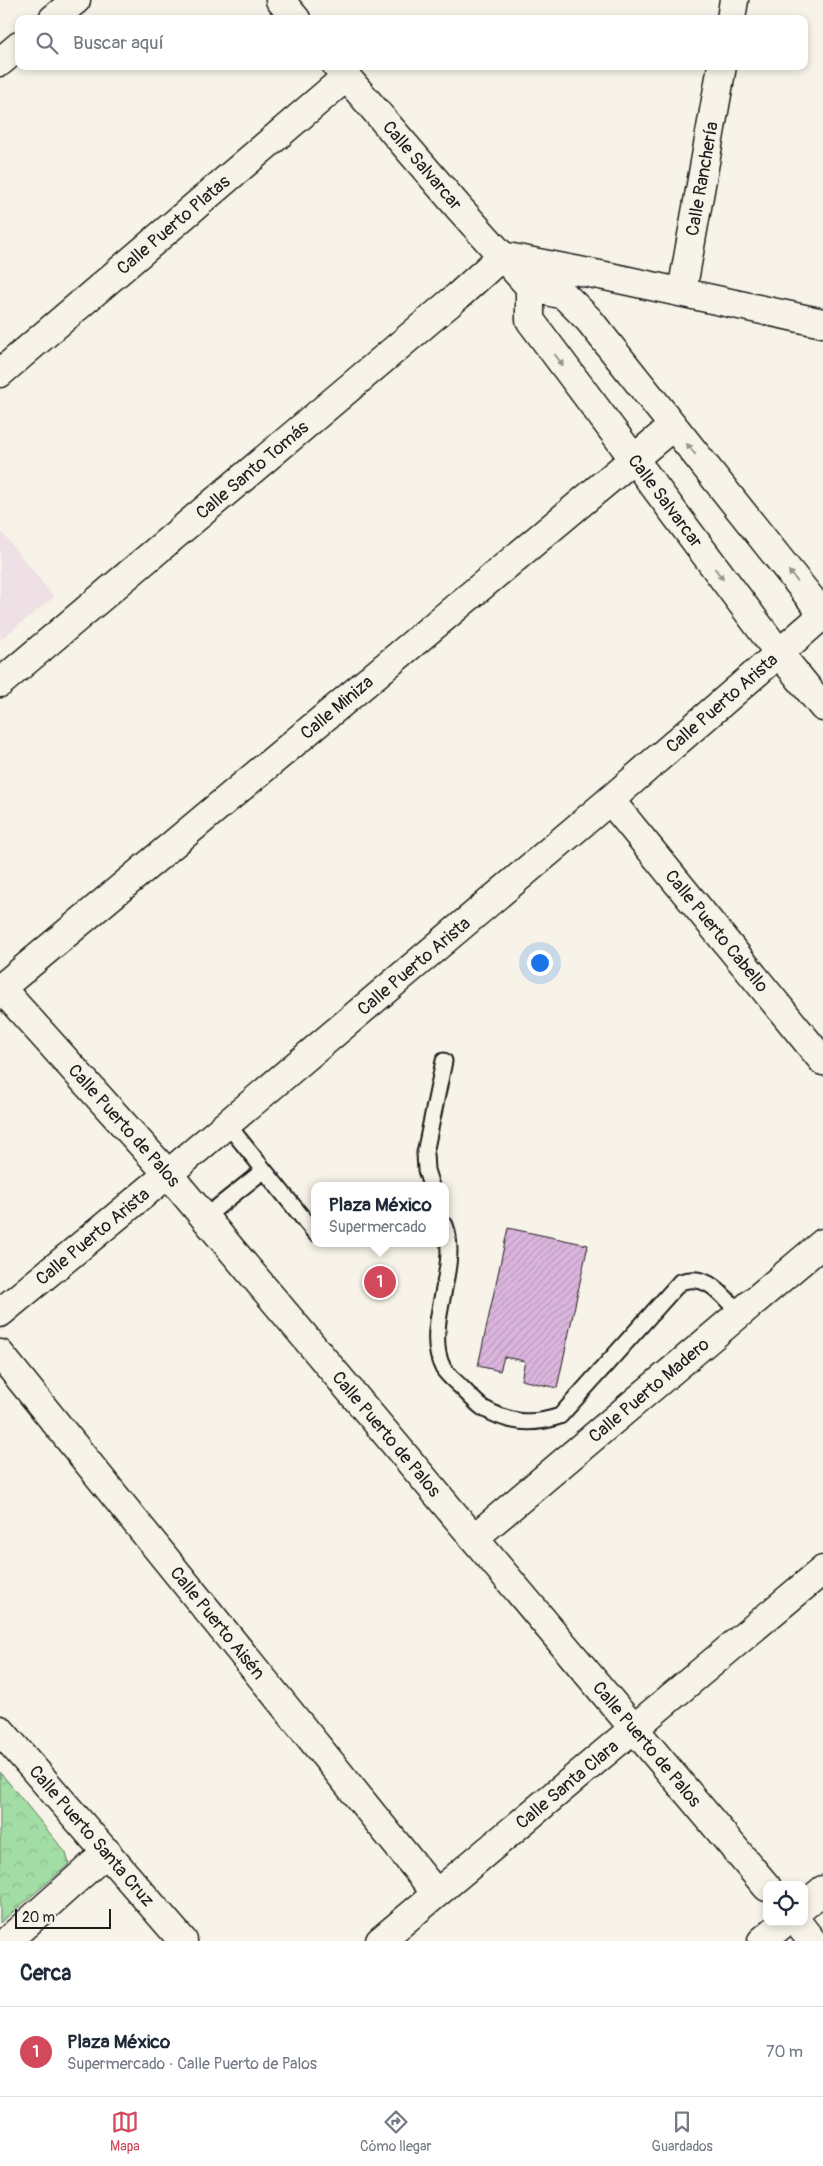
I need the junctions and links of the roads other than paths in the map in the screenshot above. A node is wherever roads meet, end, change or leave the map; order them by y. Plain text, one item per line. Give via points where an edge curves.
1 (76, 0) edge
2 (280, 0) edge
3 (734, 0) edge
4 (58, 15) edge
5 (293, 15) edge
6 (732, 15) edge
7 (15, 49) edge
8 (0, 62) edge
9 (721, 70) edge
10 (342, 72) edge
11 (502, 256) junction
12 (530, 287) junction
13 (682, 292) junction
14 (823, 323) edge
15 (0, 373) edge
16 (673, 426) junction
17 (634, 460) junction
18 (823, 615) edge
19 (779, 653) junction
20 (0, 683) edge
21 (823, 707) edge
22 (610, 800) junction
23 (0, 988) edge
24 (444, 1061) dead end
25 (823, 1061) edge
26 (227, 1124) junction
27 (264, 1170) junction
28 (168, 1174) junction
29 (430, 1182) edge
30 (204, 1218) junction
31 (311, 1228) edge
32 (449, 1235) edge
33 (823, 1243) edge
34 (0, 1313) edge
35 (740, 1313) junction
36 (0, 1354) edge
37 (474, 1538) junction
38 (823, 1570) edge
39 (634, 1728) junction
40 (0, 1730) edge
41 (107, 1852) junction
42 (763, 1882) edge
43 (823, 1890) edge
44 (436, 1894) junction
45 (808, 1903) edge
46 (779, 1926) edge
47 (799, 1926) edge
48 (7, 1941) edge
49 (183, 1941) edge
50 (380, 1941) edge
51 (762, 1941) edge
52 (812, 1941) edge

1 - 4 street
2 - 5 street
3 - 6 street
7 - 8 street
9 - 13 street, Calle Ranchería
10 - 11 street, Calle Salvarcar
10 - 15 street, Calle Puerto Platas
11 - 12 street, Calle Salvarcar
11 - 13 street
11 - 20 street, Calle Santo Tomás
12 - 16 street via 564,295 583,313
12 -> 17 street, Calle Salvarcar via 530,320
13 - 14 street
16 - 17 street, Calle Miniza
18 -> 16 street
17 -> 19 street, Calle Salvarcar
17 - 23 street, Calle Miniza
18 - 19 street, Calle Puerto Arista
19 - 21 street, Calle Salvarcar
19 - 22 street, Calle Puerto Arista
22 - 25 street, Calle Puerto Cabello
22 - 26 street, Calle Puerto Arista
23 - 28 street, Calle Puerto de Palos
24 - 29 lane via 425,1154
26 - 27 lane
26 - 28 street, Calle Puerto Arista
27 - 30 lane
27 - 31 lane
28 - 30 street, Calle Puerto de Palos
28 - 34 street, Calle Puerto Arista
30 - 37 street, Calle Puerto de Palos
32 - 35 lane via 450,1253 437,1337 438,1356 444,1370 478,1405 500,1418 543,1422 560,1416 680,1282 688,1279 706,1281
33 - 35 street, Calle Puerto Madero
35 - 37 street, Calle Puerto Madero
36 - 44 street, Calle Puerto Aisén
37 - 39 street, Calle Puerto de Palos
38 - 39 street, Calle Santa Clara
39 - 42 street, Calle Puerto de Palos
39 - 44 street, Calle Santa Clara
40 - 41 street, Calle Puerto Santa Cruz
41 - 48 street
41 - 49 street, Calle Puerto Santa Cruz
43 - 45 street
44 - 50 street, Calle Santa Clara
46 - 51 street
47 - 52 street

